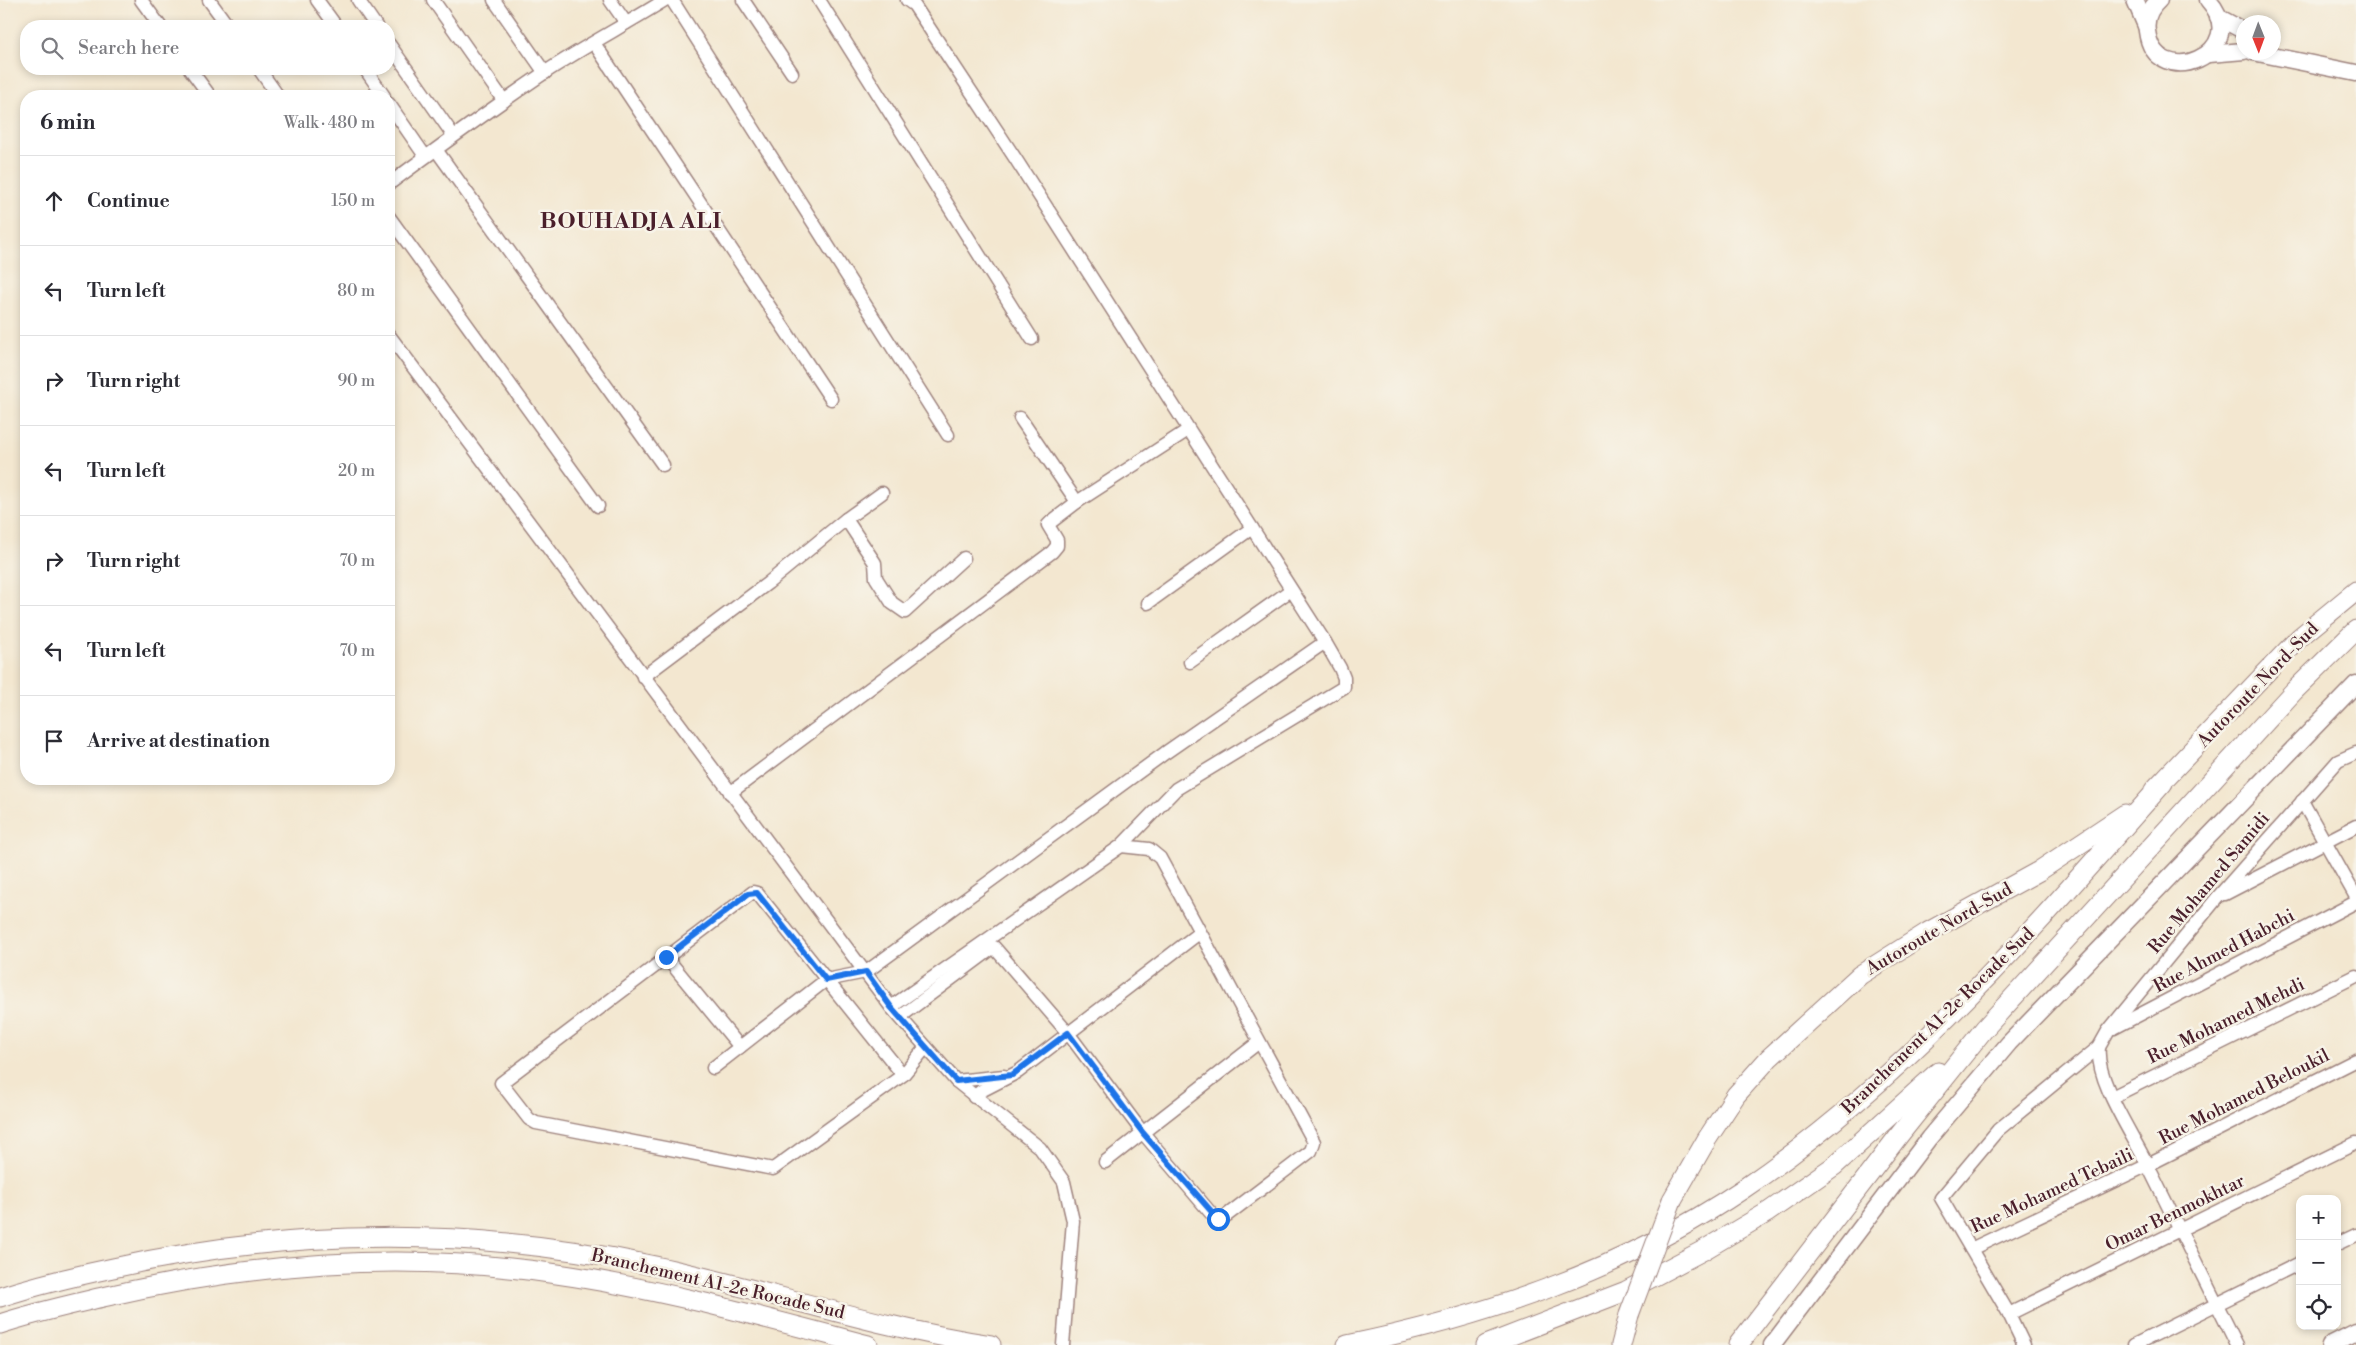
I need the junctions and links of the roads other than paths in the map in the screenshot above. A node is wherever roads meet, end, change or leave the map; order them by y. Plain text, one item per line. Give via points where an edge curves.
1 (141, 0) edge
2 (209, 0) edge
3 (318, 0) edge
4 (358, 0) edge
5 (433, 0) edge
6 (494, 0) edge
7 (610, 0) edge
8 (665, 0) edge
9 (672, 0) edge
10 (743, 0) edge
11 (818, 0) edge
12 (907, 0) edge
13 (2136, 0) edge
14 (2159, 0) edge
15 (2208, 0) edge
16 (2218, 17) junction
17 (156, 20) edge
18 (224, 20) edge
19 (332, 20) edge
20 (372, 20) edge
21 (626, 23) junction
22 (2146, 26) junction
23 (2236, 27) edge
24 (594, 43) junction
25 (2281, 47) edge
26 (2236, 52) edge
27 (395, 53) edge
28 (2209, 54) junction
29 (2281, 58) edge
30 (545, 72) junction
31 (792, 72) dead end
32 (2356, 73) edge
33 (194, 75) edge
34 (263, 75) edge
35 (369, 75) edge
36 (206, 90) edge
37 (274, 90) edge
38 (380, 90) edge
39 (504, 101) junction
40 (395, 111) edge
41 (453, 135) junction
42 (431, 154) junction
43 (395, 180) edge
44 (395, 225) edge
45 (1032, 339) dead end
46 (395, 343) edge
47 (831, 398) dead end
48 (1020, 418) dead end
49 (1188, 430) junction
50 (948, 435) dead end
51 (663, 465) dead end
52 (882, 493) dead end
53 (1077, 502) junction
54 (598, 506) dead end
55 (846, 519) junction
56 (1252, 528) junction
57 (964, 558) dead end
58 (1291, 590) junction
59 (2356, 591) edge
60 (1148, 603) dead end
61 (2356, 630) edge
62 (1325, 642) junction
63 (1190, 662) dead end
64 (643, 676) junction
65 (2356, 684) edge
66 (2356, 753) edge
67 (2163, 784) junction
68 (730, 793) junction
69 (2302, 801) junction
70 (2356, 826) edge
71 (2326, 842) junction
72 (1121, 846) junction
73 (2356, 897) edge
74 (2217, 898) junction
75 (2356, 902) edge
76 (1200, 933) junction
77 (666, 957) junction
78 (866, 972) junction
79 (2356, 976) edge
80 (826, 980) junction
81 (895, 1012) junction
82 (1985, 1028) junction
83 (2108, 1031) junction
84 (1068, 1033) junction
85 (1259, 1042) junction
86 (740, 1047) junction
87 (926, 1047) junction
88 (2099, 1047) junction
89 (2356, 1060) edge
90 (713, 1068) dead end
91 (903, 1074) junction
92 (1012, 1075) junction
93 (956, 1081) junction
94 (974, 1097) junction
95 (2112, 1097) junction
96 (1143, 1133) junction
97 (2356, 1143) edge
98 (1105, 1162) dead end
99 (2148, 1165) junction
100 (2180, 1230) junction
101 (2356, 1235) edge
102 (2341, 1242) edge
103 (1971, 1249) junction
104 (2296, 1264) edge
105 (0, 1297) edge
106 (2217, 1303) junction
107 (2009, 1314) junction
108 (0, 1324) edge
109 (2356, 1332) edge
110 (2148, 1342) edge
111 (868, 1345) edge
112 (990, 1345) edge
113 (1063, 1345) edge
114 (1347, 1345) edge
115 (1486, 1345) edge
116 (1621, 1345) edge
117 (1738, 1345) edge
118 (1772, 1345) edge
119 (2024, 1345) edge
120 (2134, 1345) edge
121 (2237, 1345) edge
122 (2330, 1345) edge

1 - 17 street
2 - 18 street
3 - 19 street
4 - 20 street
5 - 39 street
6 - 30 street
7 - 21 street
8 - 21 street
9 - 50 street
10 - 31 street
11 - 45 street
12 - 49 street via 914,5 1015,158
13 - 22 main road
14 - 22 main road via 2148,14
15 - 16 main road
16 - 23 main road
16 - 28 main road via 2219,36
21 - 24 street
22 - 28 main road via 2152,47 2168,61 2190,63
24 - 30 street
24 - 47 street
25 - 32 main road
26 - 28 main road
27 - 41 street
29 - 32 main road
30 - 39 street
33 - 36 street
34 - 37 street
35 - 38 street
39 - 41 street
40 - 42 street
41 - 42 street
42 - 43 street
42 - 51 street
44 - 54 street
46 - 64 street
48 - 53 street
49 - 53 street
49 - 56 street
52 - 55 street
53 - 68 street via 1048,525 1057,540 1052,552
55 - 57 street via 875,563 876,578 892,603 905,612
55 - 64 street via 768,584
56 - 58 street
56 - 60 street
58 - 62 street
58 - 63 street
59 - 67 highway, Autoroute Nord-Sud via 2300,638
61 - 82 highway, Autoroute Nord-Sud via 2294,691
62 - 72 street via 1340,668 1344,686 1176,789
62 - 78 street via 1166,753
64 - 68 street
65 - 118 main road via 2008,1043 1929,1138
66 - 69 street, Rue Mohamed Samidi via 2338,761
67 - 114 highway, Branchement A1-2e Rocade Sud via 2030,933 1880,1082 1742,1190 1690,1222 1615,1261 1548,1290 1438,1325
67 - 116 highway, Autoroute Nord-Sud, bridge via 2047,866 1928,932 1860,975 1769,1058 1736,1095 1672,1200
68 - 78 street
69 - 71 street
69 - 74 street, Rue Mohamed Samidi
70 - 71 street
71 - 73 street
71 - 74 street
72 - 76 street via 1149,849 1160,858
72 - 81 street
74 - 83 street, Rue Mohamed Samidi
75 - 83 street, Rue Ahmed Habchi
76 - 84 street
76 - 85 street
77 - 80 street via 753,892
77 - 86 street
77 - 91 street via 501,1083 529,1119 772,1169
78 - 80 street
78 - 81 street
79 - 95 street, Rue Mohamed Mehdi
80 - 86 street
80 - 91 street
81 - 84 street via 994,947
81 - 87 street
82 - 115 highway, Branchement A1-2e Rocade Sud via 1834,1166 1768,1212 1626,1291
82 - 117 highway, Autoroute Nord-Sud
83 - 88 street, Rue Mohamed Samidi
84 - 92 street
84 - 96 street
85 - 96 street
85 - 96 street via 1314,1142 1311,1151 1218,1219
86 - 90 street
87 - 91 street
87 - 93 street
88 - 95 street via 2098,1059
88 - 103 street via 1998,1130 1941,1198
89 - 99 street, Rue Mohamed Beloukil
92 - 93 street
92 - 94 street
93 - 94 street
94 - 113 street via 1040,1148 1064,1182 1072,1221
95 - 99 street
96 - 98 street
97 - 100 street, Omar Benmokhtar
99 - 100 street
99 - 103 street, Rue Mohamed Tebaili
100 - 106 street
100 - 107 street, Omar Benmokhtar
101 - 102 street
103 - 107 street
104 - 106 street
105 - 112 highway, Branchement A1-2e Rocade Sud via 96,1271 216,1248 342,1237 476,1240 585,1252 657,1266 899,1327
106 - 110 street
106 - 121 street
107 - 119 street
108 - 111 highway, Branchement A1-2e Rocade Sud via 89,1300 198,1278 285,1266 418,1263 499,1267 633,1287
109 - 122 main road
110 - 120 street

